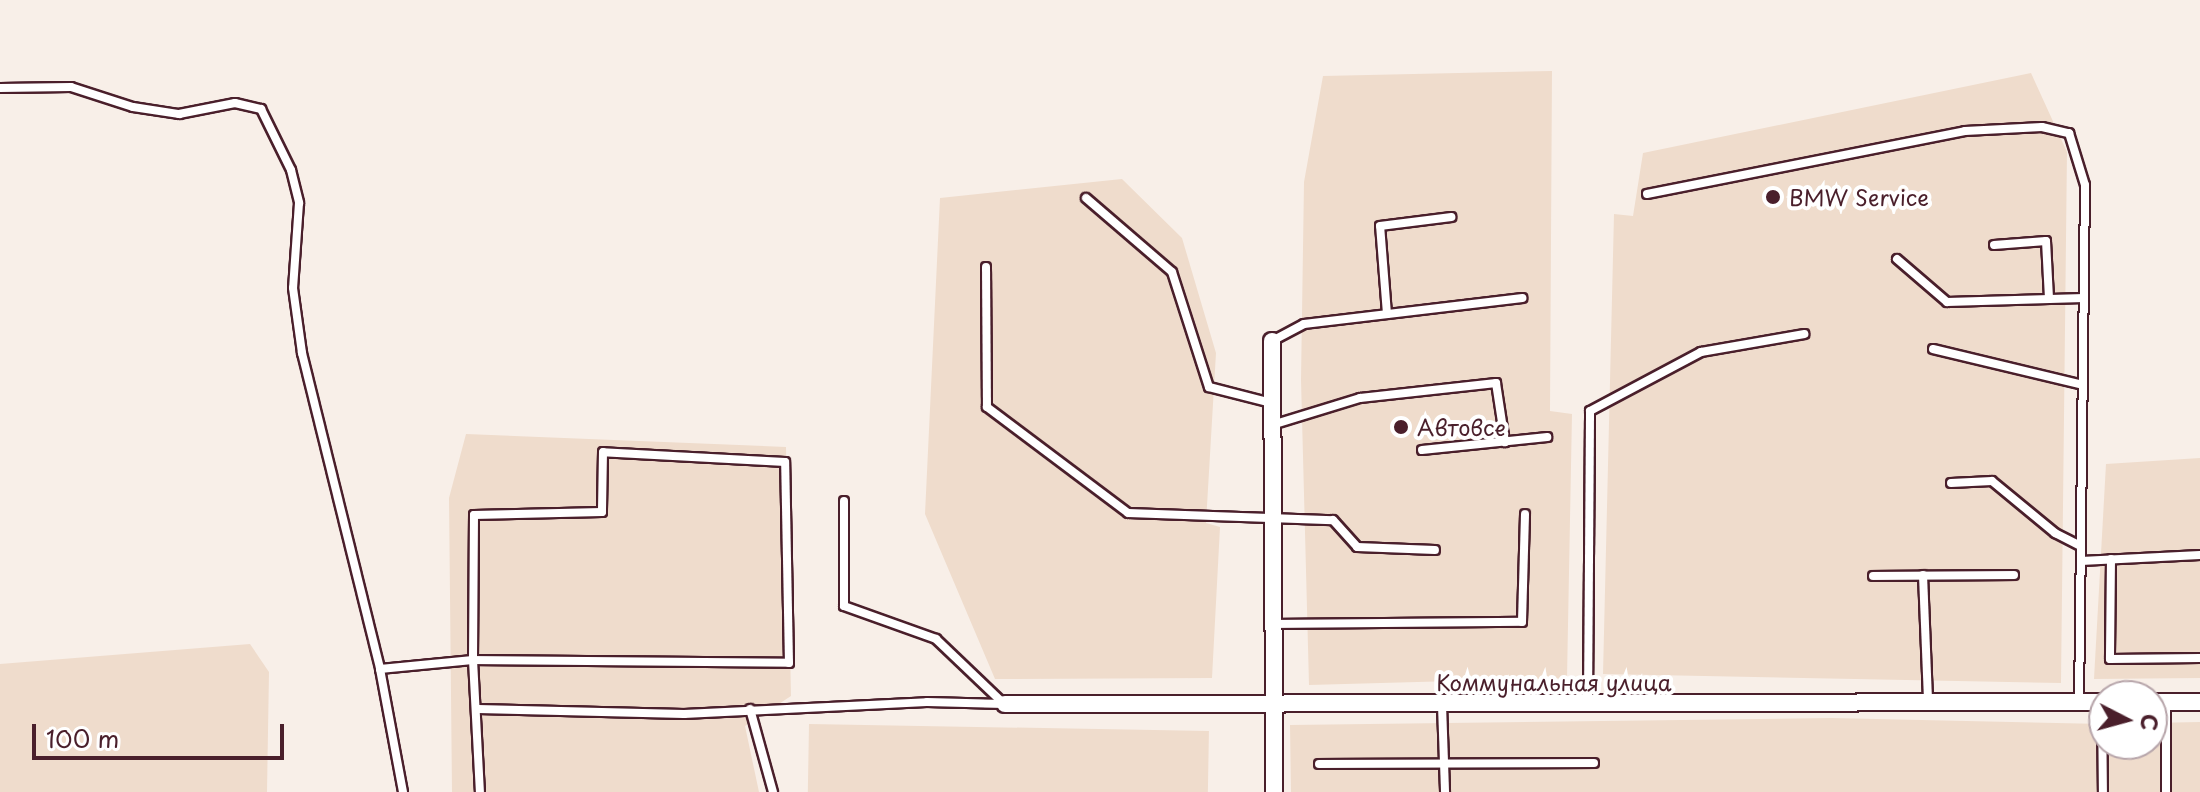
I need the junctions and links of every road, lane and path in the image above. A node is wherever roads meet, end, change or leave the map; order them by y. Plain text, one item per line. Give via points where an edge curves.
1 (0, 88) edge
2 (1647, 194) dead end
3 (1086, 198) dead end
4 (1451, 217) dead end
5 (1994, 245) dead end
6 (1897, 259) dead end
7 (986, 267) dead end
8 (1522, 298) dead end
9 (2084, 298) junction
10 (2049, 299) junction
11 (1387, 314) junction
12 (1804, 334) dead end
13 (1272, 341) joint
14 (1933, 349) dead end
15 (2083, 385) junction
16 (1272, 403) junction
17 (1272, 425) junction
18 (1547, 437) dead end
19 (1505, 442) junction
20 (1422, 450) dead end
21 (1951, 483) dead end
22 (844, 501) dead end
23 (1525, 514) dead end
24 (1271, 520) junction
25 (2081, 546) junction
26 (1435, 550) dead end
27 (2200, 555) edge
28 (2111, 559) junction
29 (2081, 561) junction
30 (1923, 575) junction
31 (2014, 575) dead end
32 (1873, 576) dead end
33 (1274, 624) junction
34 (2200, 658) edge
35 (473, 660) junction
36 (380, 669) junction
37 (2079, 702) junction
38 (2088, 702) edge
39 (2168, 702) edge
40 (2200, 702) edge
41 (1928, 703) junction
42 (1005, 704) junction
43 (1588, 704) junction
44 (1442, 705) junction
45 (1274, 706) junction
46 (478, 709) junction
47 (750, 709) junction
48 (2103, 760) edge
49 (2164, 760) edge
50 (1594, 763) dead end
51 (1319, 764) dead end
52 (1444, 764) junction
53 (403, 792) edge
54 (480, 792) edge
55 (773, 792) edge
56 (1274, 792) edge
57 (1445, 792) edge
58 (2103, 792) edge
59 (2166, 792) edge

1 - 36 lane via 71,87 133,107 179,114 235,103 261,109 291,170 299,203 293,288 302,353
2 - 9 lane via 1965,131 2042,127 2069,133 2085,185
3 - 16 lane via 1172,272 1209,387
4 - 11 lane via 1380,226
5 - 10 lane via 2046,241
6 - 10 lane via 1947,302
7 - 24 lane via 987,407 1128,513
8 - 11 lane
9 - 10 lane
9 - 15 lane
11 - 13 lane via 1304,324
12 - 43 lane via 1701,352 1590,411
13 - 16 street
14 - 15 lane
15 - 25 lane
16 - 17 street
17 - 19 lane via 1360,398 1496,383
17 - 24 street
18 - 19 lane
19 - 20 lane
21 - 25 lane via 1992,481 2055,533
22 - 42 lane via 844,606 933,638
23 - 33 lane via 1522,622
24 - 26 lane via 1333,520 1357,547
24 - 33 street
25 - 29 lane
27 - 28 lane
28 - 29 lane
28 - 34 lane via 2110,659
29 - 37 lane
30 - 31 lane
30 - 32 lane
30 - 41 lane
33 - 45 street
35 - 35 lane via 789,663 785,462 603,452 602,512 474,515
35 - 36 lane
35 - 46 lane
36 - 53 lane
37 - 38 street, Коммунальная улица
37 - 41 street, Коммунальная улица
39 - 40 street
41 - 43 street, Коммунальная улица
42 - 45 street, Коммунальная улица
42 - 47 lane
43 - 44 street, Коммунальная улица
44 - 45 street, Коммунальная улица
44 - 52 lane
45 - 56 street
46 - 47 lane via 684,714
46 - 54 lane
47 - 55 lane
48 - 58 lane
49 - 59 lane
50 - 52 lane
51 - 52 lane
52 - 57 lane

